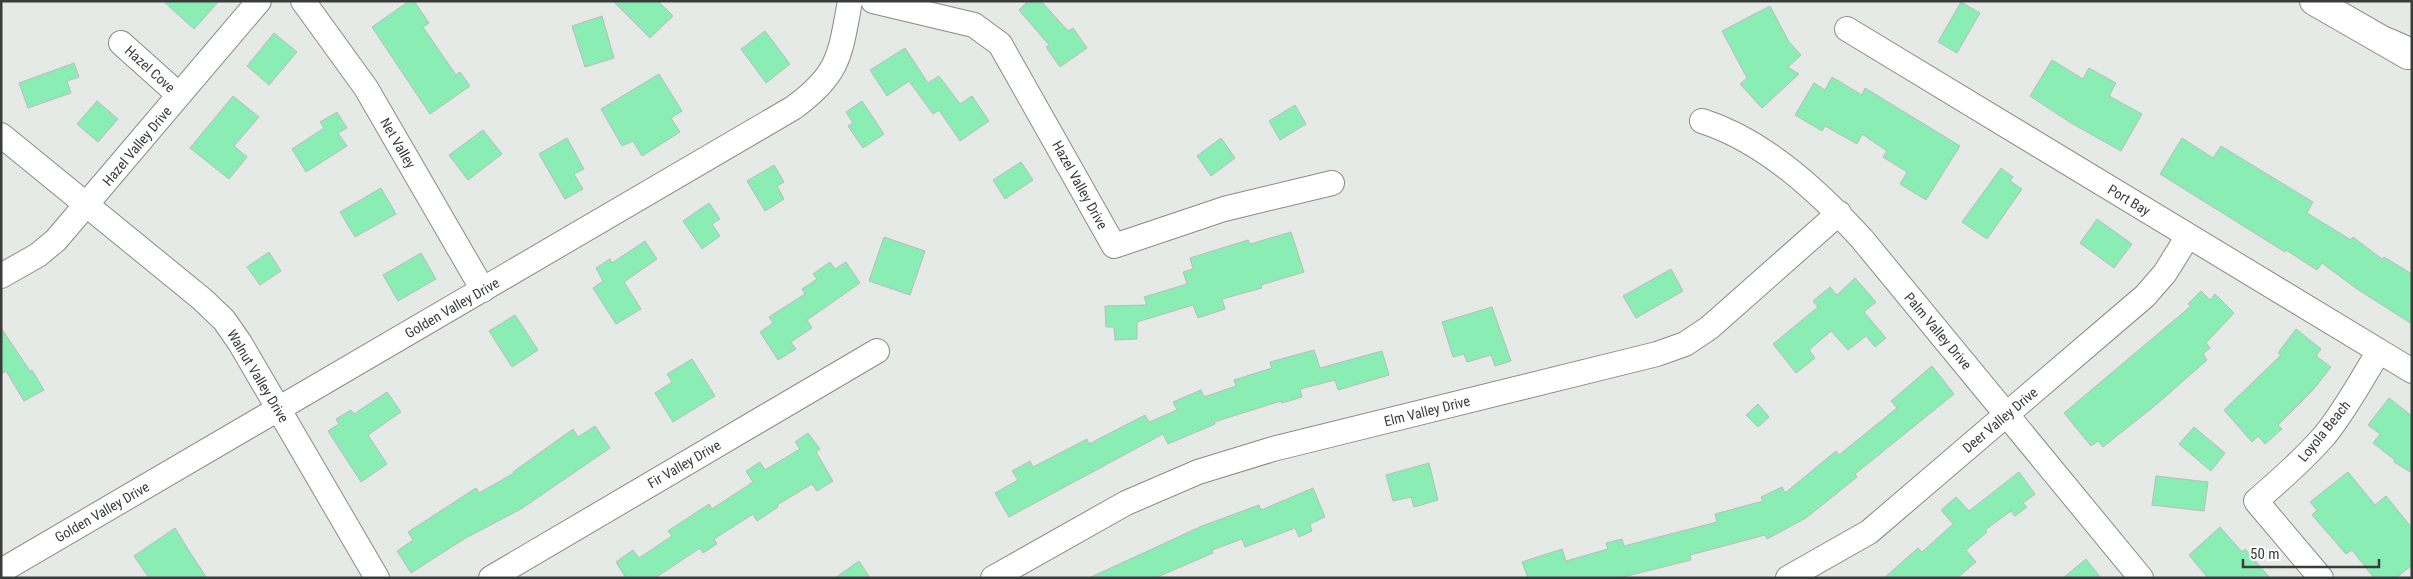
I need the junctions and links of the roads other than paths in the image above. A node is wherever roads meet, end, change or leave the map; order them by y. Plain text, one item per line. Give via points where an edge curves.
1 (259, 1) edge
2 (303, 1) edge
3 (850, 1) edge
4 (874, 1) edge
5 (2314, 1) edge
6 (1847, 29) dead end
7 (2387, 42) junction
8 (121, 43) dead end
9 (2412, 53) edge
10 (2412, 57) edge
11 (179, 95) junction
12 (1702, 121) dead end
13 (1, 135) edge
14 (1332, 183) dead end
15 (86, 206) junction
16 (1838, 213) junction
17 (2188, 236) junction
18 (1, 276) edge
19 (483, 290) junction
20 (877, 351) dead end
21 (2379, 351) junction
22 (2412, 371) edge
23 (278, 408) junction
24 (2007, 414) junction
25 (1, 571) edge
26 (377, 578) edge
27 (491, 578) edge
28 (993, 578) edge
29 (1788, 578) edge
30 (2141, 578) edge
31 (2321, 578) edge

1 - 11 street, Hazel Valley Drive
2 - 19 street, Net Valley via 366,88
3 - 19 street, Golden Valley Drive via 842,45 832,72 816,91 793,108
4 - 14 street, Hazel Valley Drive via 974,25 1000,44 1114,246 1224,209
5 - 7 main road
6 - 17 street, Port Bay
7 - 9 main road
7 - 10 main road
8 - 11 street, Hazel Cove
11 - 15 street, Hazel Valley Drive
12 - 16 street, Palm Valley Drive via 1771,157
13 - 15 street, Walnut Valley Drive
15 - 18 street, Hazel Valley Drive via 38,255
15 - 23 street, Walnut Valley Drive via 224,320
16 - 24 street, Palm Valley Drive
16 - 28 street, Elm Valley Drive via 1729,312 1684,344 1657,354 1273,449 1198,472 1126,503
17 - 21 street, Port Bay
17 - 24 street, Deer Valley Drive via 2165,273 2145,296
19 - 23 street, Golden Valley Drive
20 - 27 street, Fir Valley Drive
21 - 22 street, Port Bay
21 - 31 street, Loyola Beach via 2326,433 2256,501
23 - 25 street, Golden Valley Drive
23 - 26 street, Walnut Valley Drive
24 - 29 street, Deer Valley Drive via 1869,532
24 - 30 street, Palm Valley Drive

